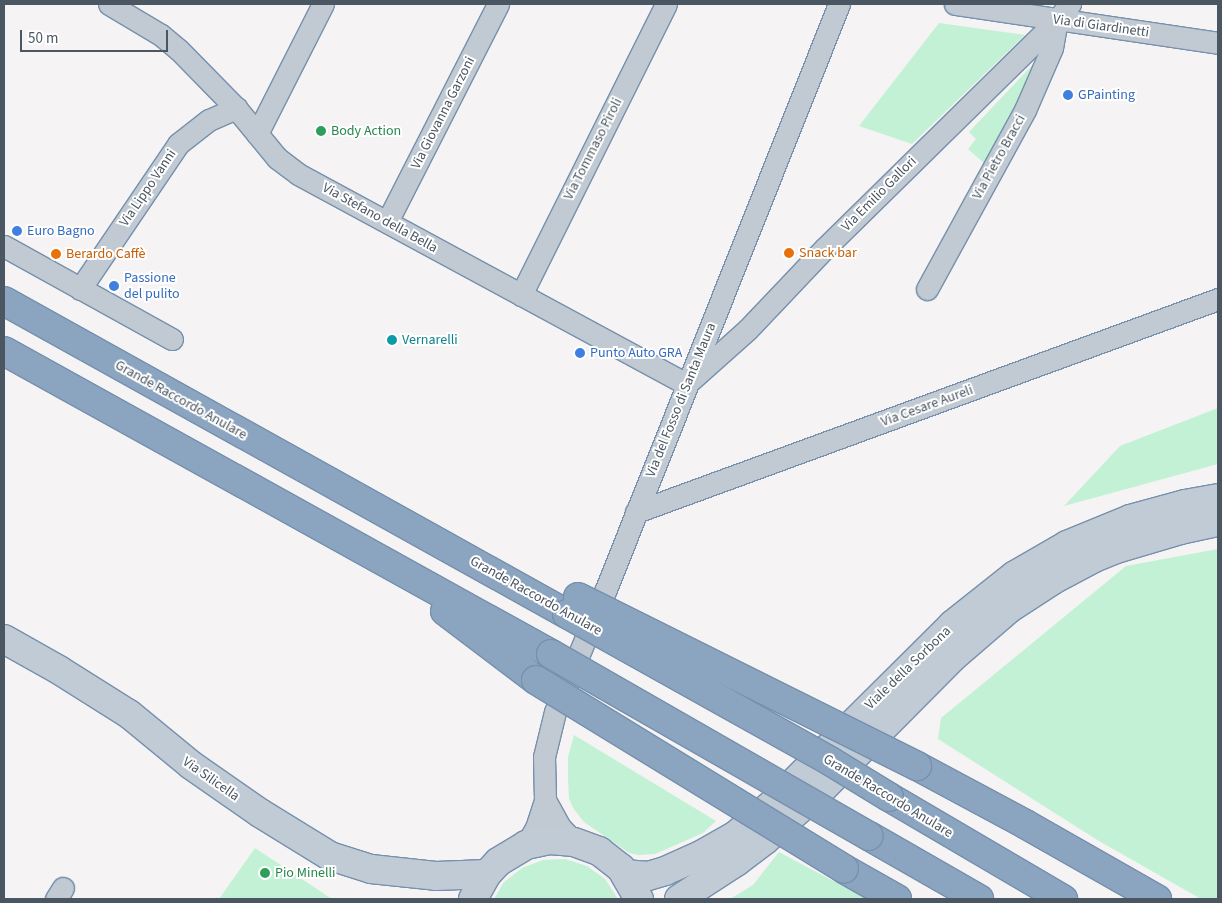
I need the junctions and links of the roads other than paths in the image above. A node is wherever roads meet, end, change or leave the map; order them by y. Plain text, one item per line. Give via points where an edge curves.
1 (109, 4) edge
2 (323, 4) edge
3 (498, 4) edge
4 (666, 4) edge
5 (839, 4) edge
6 (955, 4) edge
7 (1064, 12) edge
8 (1218, 43) edge
9 (236, 108) junction
10 (257, 134) junction
11 (387, 222) junction
12 (4, 246) edge
13 (927, 289) dead end
14 (80, 290) junction
15 (520, 295) junction
16 (1218, 299) edge
17 (4, 301) edge
18 (714, 315) junction
19 (748, 329) junction
20 (172, 339) dead end
21 (4, 351) edge
22 (687, 384) junction
23 (1218, 498) edge
24 (636, 512) junction
25 (1218, 522) edge
26 (376, 558) junction
27 (573, 605) junction
28 (4, 639) edge
29 (545, 800) junction
30 (574, 842) junction
31 (526, 845) junction
32 (486, 874) junction
33 (625, 874) junction
34 (436, 876) junction
35 (464, 899) edge
36 (473, 899) edge
37 (639, 899) edge
38 (679, 899) edge
39 (897, 899) edge
40 (979, 899) edge
41 (1063, 899) edge
42 (1157, 899) edge

1 - 9 street, Via Stefano della Bella via 170,42
2 - 10 street
3 - 11 street, Via Giovanna Garzoni
4 - 15 street, Via Tommaso Piroli
5 - 18 street, Via del Fosso di Santa Maura
6 - 7 street, Via di Giardinetti
7 - 8 street, Via di Giardinetti
7 - 13 street, Via Pietro Bracci via 1050,54 1025,110
7 - 19 street, Via Emilio Gallori via 832,241
9 - 10 street, Via Stefano della Bella
9 - 14 street, Via Lippo Vanni via 202,124 178,144
10 - 11 street, Via Stefano della Bella via 289,168
11 - 15 street, Via Stefano della Bella
12 - 14 street
14 - 20 street
15 - 22 street, Via Stefano della Bella
16 - 24 street, Via Cesare Aureli
17 - 27 highway, Grande Raccordo Anulare via 405,524
18 - 19 street via 731,326
18 - 22 street, Via del Fosso di Santa Maura
19 - 22 street, Via Emilio Gallori
21 - 26 highway
22 - 24 street, Via del Fosso di Santa Maura
23 - 33 street, Viale della Sorbona via 1130,519 1067,545 1016,575 952,625 770,807 736,835 701,856 665,871 648,876
24 - 29 street, Via del Fosso di Santa Maura via 554,712 544,757
25 - 38 street, Viale della Sorbona via 1116,549 1025,598 971,641 823,788 765,840
26 - 39 highway, bridge via 536,680
26 - 40 highway, bridge via 551,654
27 - 41 highway, Grande Raccordo Anulare, bridge
27 - 42 highway, bridge via 918,766
28 - 34 street, Via Silicella via 129,714 191,765 316,849 358,866
29 - 30 street, Via del Fosso di Santa Maura via 560,827
29 - 31 street, Via del Fosso di Santa Maura via 536,828
30 - 31 street via 550,840
30 - 33 street via 599,851
31 - 32 street via 511,852
32 - 34 street, Via Silicella
32 - 36 street
33 - 37 street
34 - 35 street, Via Silicella via 453,886

